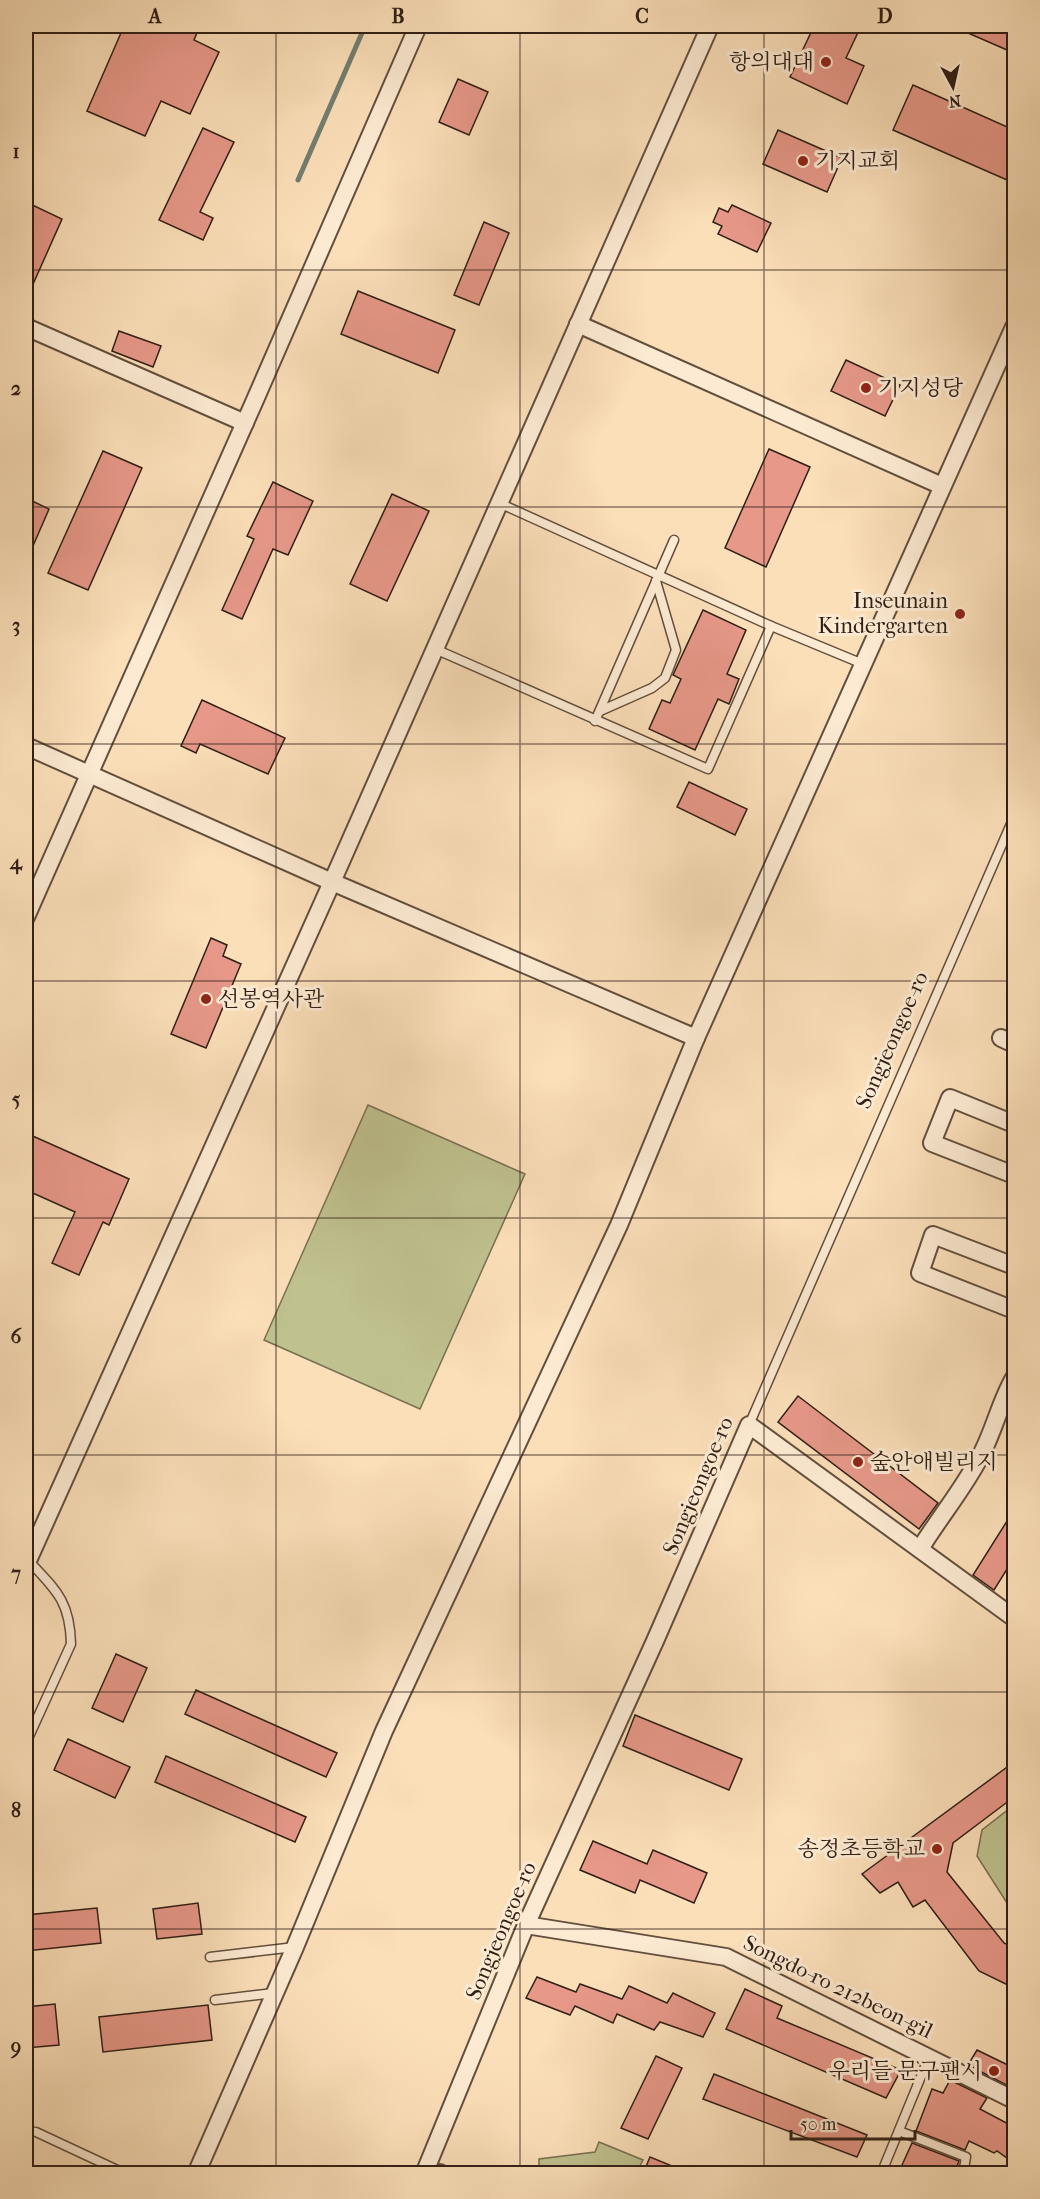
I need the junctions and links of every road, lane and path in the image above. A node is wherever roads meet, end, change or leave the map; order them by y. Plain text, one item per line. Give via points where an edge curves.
1 (418, 26) edge
2 (710, 26) edge
3 (578, 324) junction
4 (26, 327) edge
5 (1014, 327) edge
6 (245, 423) junction
7 (942, 486) junction
8 (499, 503) junction
9 (674, 540) dead end
10 (657, 578) junction
11 (771, 626) junction
12 (435, 649) junction
13 (863, 664) junction
14 (600, 711) junction
15 (595, 721) junction
16 (26, 746) edge
17 (89, 774) junction
18 (1014, 817) edge
19 (332, 882) junction
20 (26, 917) edge
21 (696, 1038) junction
22 (1014, 1124) edge
23 (1014, 1175) edge
24 (1014, 1266) edge
25 (1014, 1310) edge
26 (1014, 1378) edge
27 (749, 1425) junction
28 (920, 1549) junction
29 (27, 1562) edge
30 (1014, 1618) edge
31 (26, 1743) edge
32 (526, 1925) junction
33 (295, 1947) junction
34 (210, 1957) dead end
35 (274, 1994) junction
36 (215, 2000) dead end
37 (929, 2057) junction
38 (1014, 2100) edge
39 (899, 2131) junction
40 (36, 2132) dead end
41 (126, 2174) edge
42 (196, 2174) edge
43 (424, 2174) edge
44 (881, 2174) edge
45 (963, 2174) edge

1 - 6 street
2 - 3 street
3 - 7 street
3 - 8 street
4 - 6 street
5 - 7 street
6 - 17 street
7 - 13 street
8 - 10 lane
8 - 12 street
9 - 10 lane
10 - 11 lane
10 - 14 lane
10 - 14 lane via 676,650 664,678 652,688
11 - 13 lane
11 - 15 lane via 708,769
12 - 15 lane
12 - 19 street
13 - 21 street
14 - 15 lane
16 - 17 street
17 - 19 street
17 - 20 street
18 - 27 lane, Songjeongoe-ro
19 - 21 street
19 - 29 street
21 - 33 street via 619,1225 384,1731
22 - 23 street via 950,1098 932,1143
24 - 25 street via 933,1235 920,1273
26 - 28 street via 983,1451
27 - 28 street
27 - 32 street, Songjeongoe-ro
28 - 30 street
29 - 31 lane via 57,1591 66,1606 71,1644
32 - 37 street, Songdo-ro 212beon-gil via 726,1957
32 - 43 street, Songjeongoe-ro
33 - 34 lane
33 - 35 street
35 - 36 lane
35 - 42 street
37 - 38 street, Songdo-ro 212beon-gil
37 - 39 lane
39 - 44 lane
39 - 45 lane via 966,2157
40 - 41 lane

